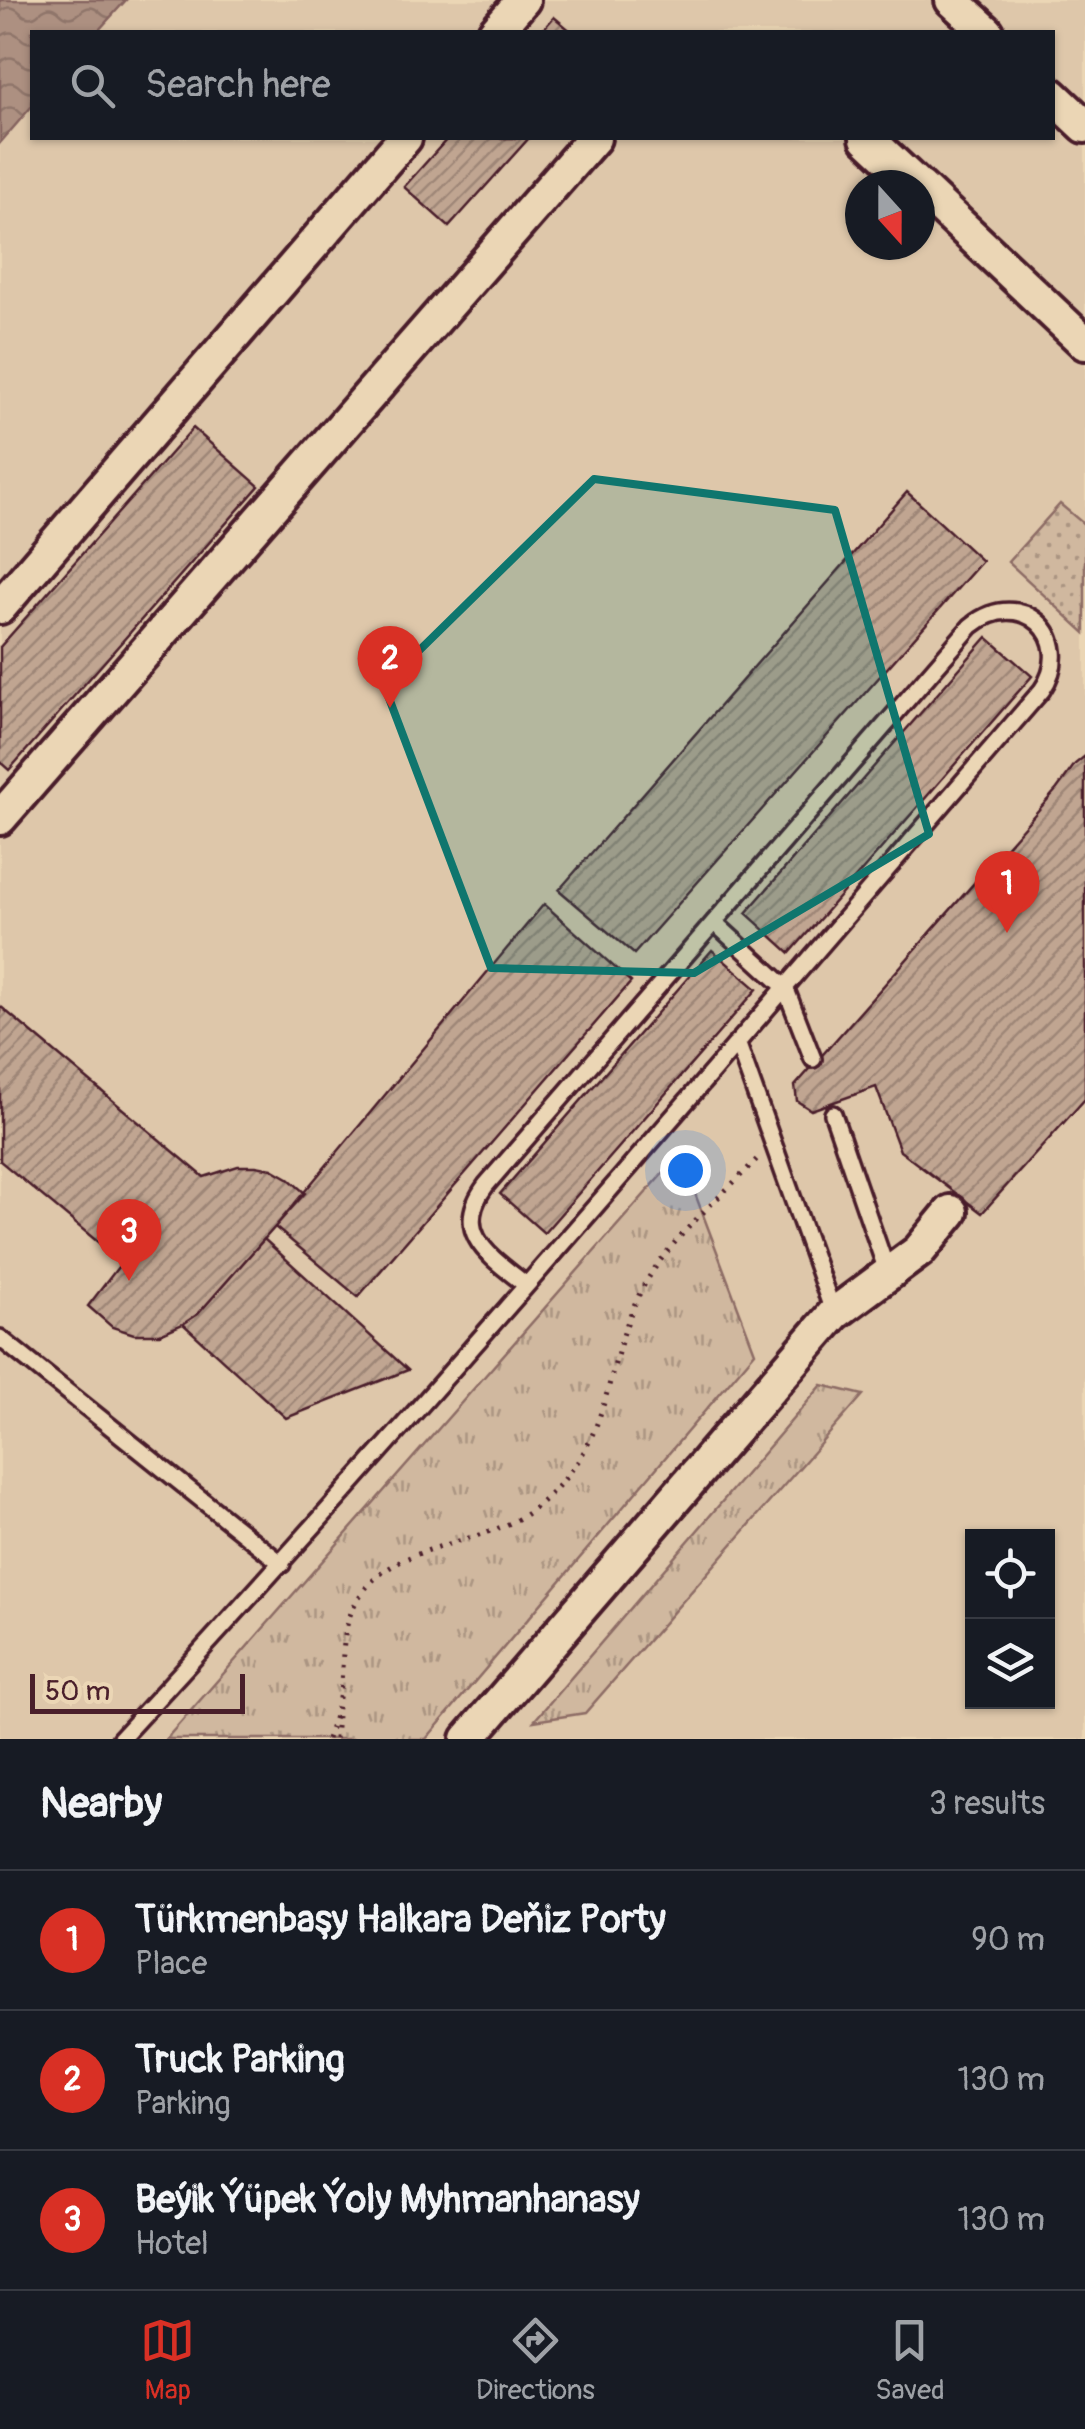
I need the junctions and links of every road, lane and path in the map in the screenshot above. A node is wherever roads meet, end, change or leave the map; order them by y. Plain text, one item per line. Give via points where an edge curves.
1 (523, 0) edge
2 (952, 0) edge
3 (497, 30) edge
4 (985, 30) edge
5 (1055, 98) edge
6 (1085, 126) edge
7 (402, 140) edge
8 (592, 140) edge
9 (869, 140) edge
10 (902, 170) edge
11 (935, 201) edge
12 (1085, 343) edge
13 (0, 607) edge
14 (0, 818) edge
15 (714, 922) junction
16 (785, 987) junction
17 (737, 1042) junction
18 (812, 1059) dead end
19 (833, 1114) dead end
20 (773, 1142) junction
21 (952, 1212) dead end
22 (888, 1274) junction
23 (526, 1285) junction
24 (834, 1314) junction
25 (0, 1338) edge
26 (282, 1564) junction
27 (338, 1703) junction
28 (120, 1739) edge
29 (327, 1739) edge
30 (335, 1739) edge
31 (468, 1739) edge

1 - 3 street
2 - 4 street
5 - 6 street
7 - 13 street
8 - 14 street
9 - 10 street
11 - 12 street
15 - 16 lane
15 - 16 lane via 971,626 997,611 1028,614 1040,623 1054,664 1042,690
15 - 23 lane via 476,1198 472,1229 478,1244
16 - 17 lane
16 - 18 lane
17 - 20 lane
17 - 23 lane
19 - 22 lane
20 - 24 lane
20 - 27 path via 668,1253 640,1293 592,1438 545,1500 490,1531 386,1569 366,1588 346,1626
21 - 22 street via 919,1251
22 - 24 street
23 - 26 lane
24 - 31 street
25 - 26 lane
26 - 28 lane
27 - 29 path
27 - 30 path

